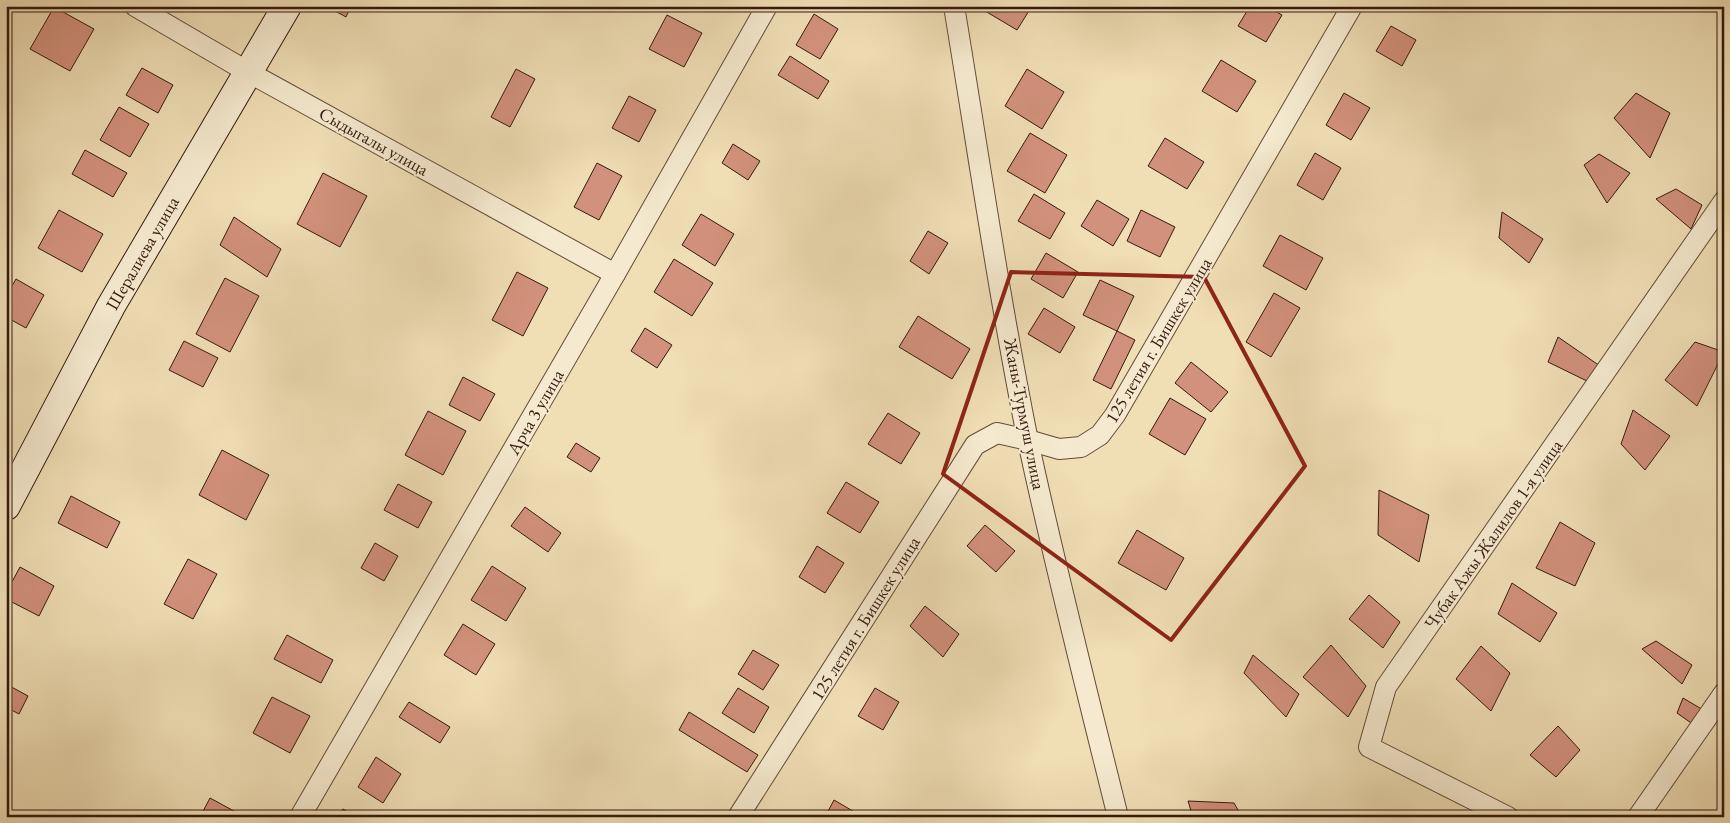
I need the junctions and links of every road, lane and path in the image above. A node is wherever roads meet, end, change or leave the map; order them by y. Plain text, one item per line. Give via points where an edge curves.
1 (135, 6) edge
2 (287, 6) edge
3 (767, 6) edge
4 (954, 6) edge
5 (1352, 6) edge
6 (248, 72) junction
7 (1724, 201) edge
8 (615, 274) junction
9 (1028, 440) junction
10 (6, 506) edge
11 (1724, 693) edge
12 (300, 817) edge
13 (738, 817) edge
14 (1118, 817) edge
15 (1508, 817) edge
16 (1638, 817) edge

1 - 6 street, Сыдыгалы улица
2 - 6 street, Шералиева улица
3 - 8 street, Арча 3 улица
4 - 9 street, Жаны-Турмуш улица
5 - 9 street, 125 летия г. Бишкек улица via 1120,406 1100,435 1081,447 1059,449
6 - 8 street, Сыдыгалы улица
6 - 10 street, Шералиева улица via 111,306
7 - 15 street, Чубак Ажы Жалилов 1-я улица via 1386,688 1369,747
8 - 12 street, Арча 3 улица
9 - 13 street, 125 летия г. Бишкек улица via 998,434 975,445
9 - 14 street, Жаны-Турмуш улица
11 - 16 street

